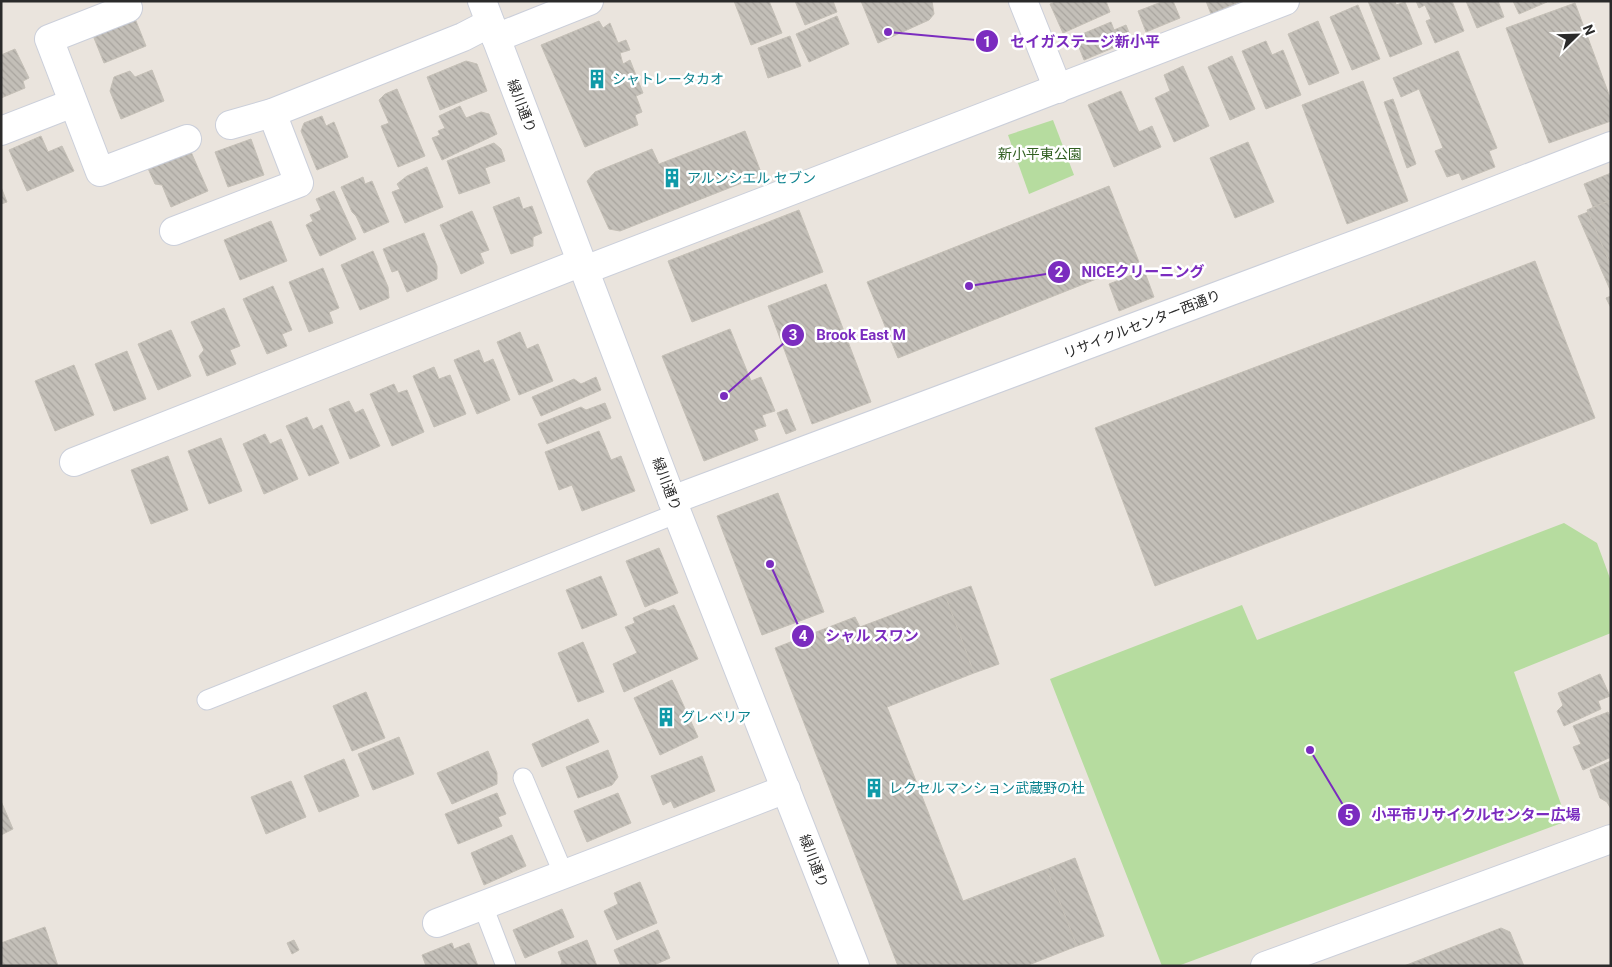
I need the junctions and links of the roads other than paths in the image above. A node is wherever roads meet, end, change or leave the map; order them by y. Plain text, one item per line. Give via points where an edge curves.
1 (589, 1) edge
2 (1023, 1) edge
3 (1286, 1) edge
4 (128, 8) dead end
5 (489, 21) edge
6 (1058, 89) junction
7 (73, 103) junction
8 (272, 113) junction
9 (230, 125) dead end
10 (1, 131) edge
11 (187, 139) dead end
12 (1611, 146) edge
13 (174, 231) dead end
14 (584, 266) junction
15 (74, 462) dead end
16 (675, 507) junction
17 (208, 700) dead end
18 (523, 778) dead end
19 (786, 789) junction
20 (1611, 839) edge
21 (564, 875) junction
22 (483, 906) junction
23 (437, 923) dead end
24 (506, 966) edge
25 (855, 966) edge
26 (1265, 966) edge

1 - 5 street
2 - 6 street
3 - 6 street
4 - 7 street via 49,39
5 - 8 street via 463,37
5 - 14 street, 緑川通り
6 - 14 street
7 - 10 street
7 - 11 street via 100,172
8 - 9 street
8 - 13 street via 299,183
12 - 16 street, リサイクルセンター西通り
14 - 15 street
14 - 16 street, 緑川通り
16 - 17 lane
16 - 19 street, 緑川通り
18 - 21 lane
19 - 21 street
19 - 25 street, 緑川通り
20 - 26 street
21 - 22 street
22 - 23 street
22 - 24 lane

